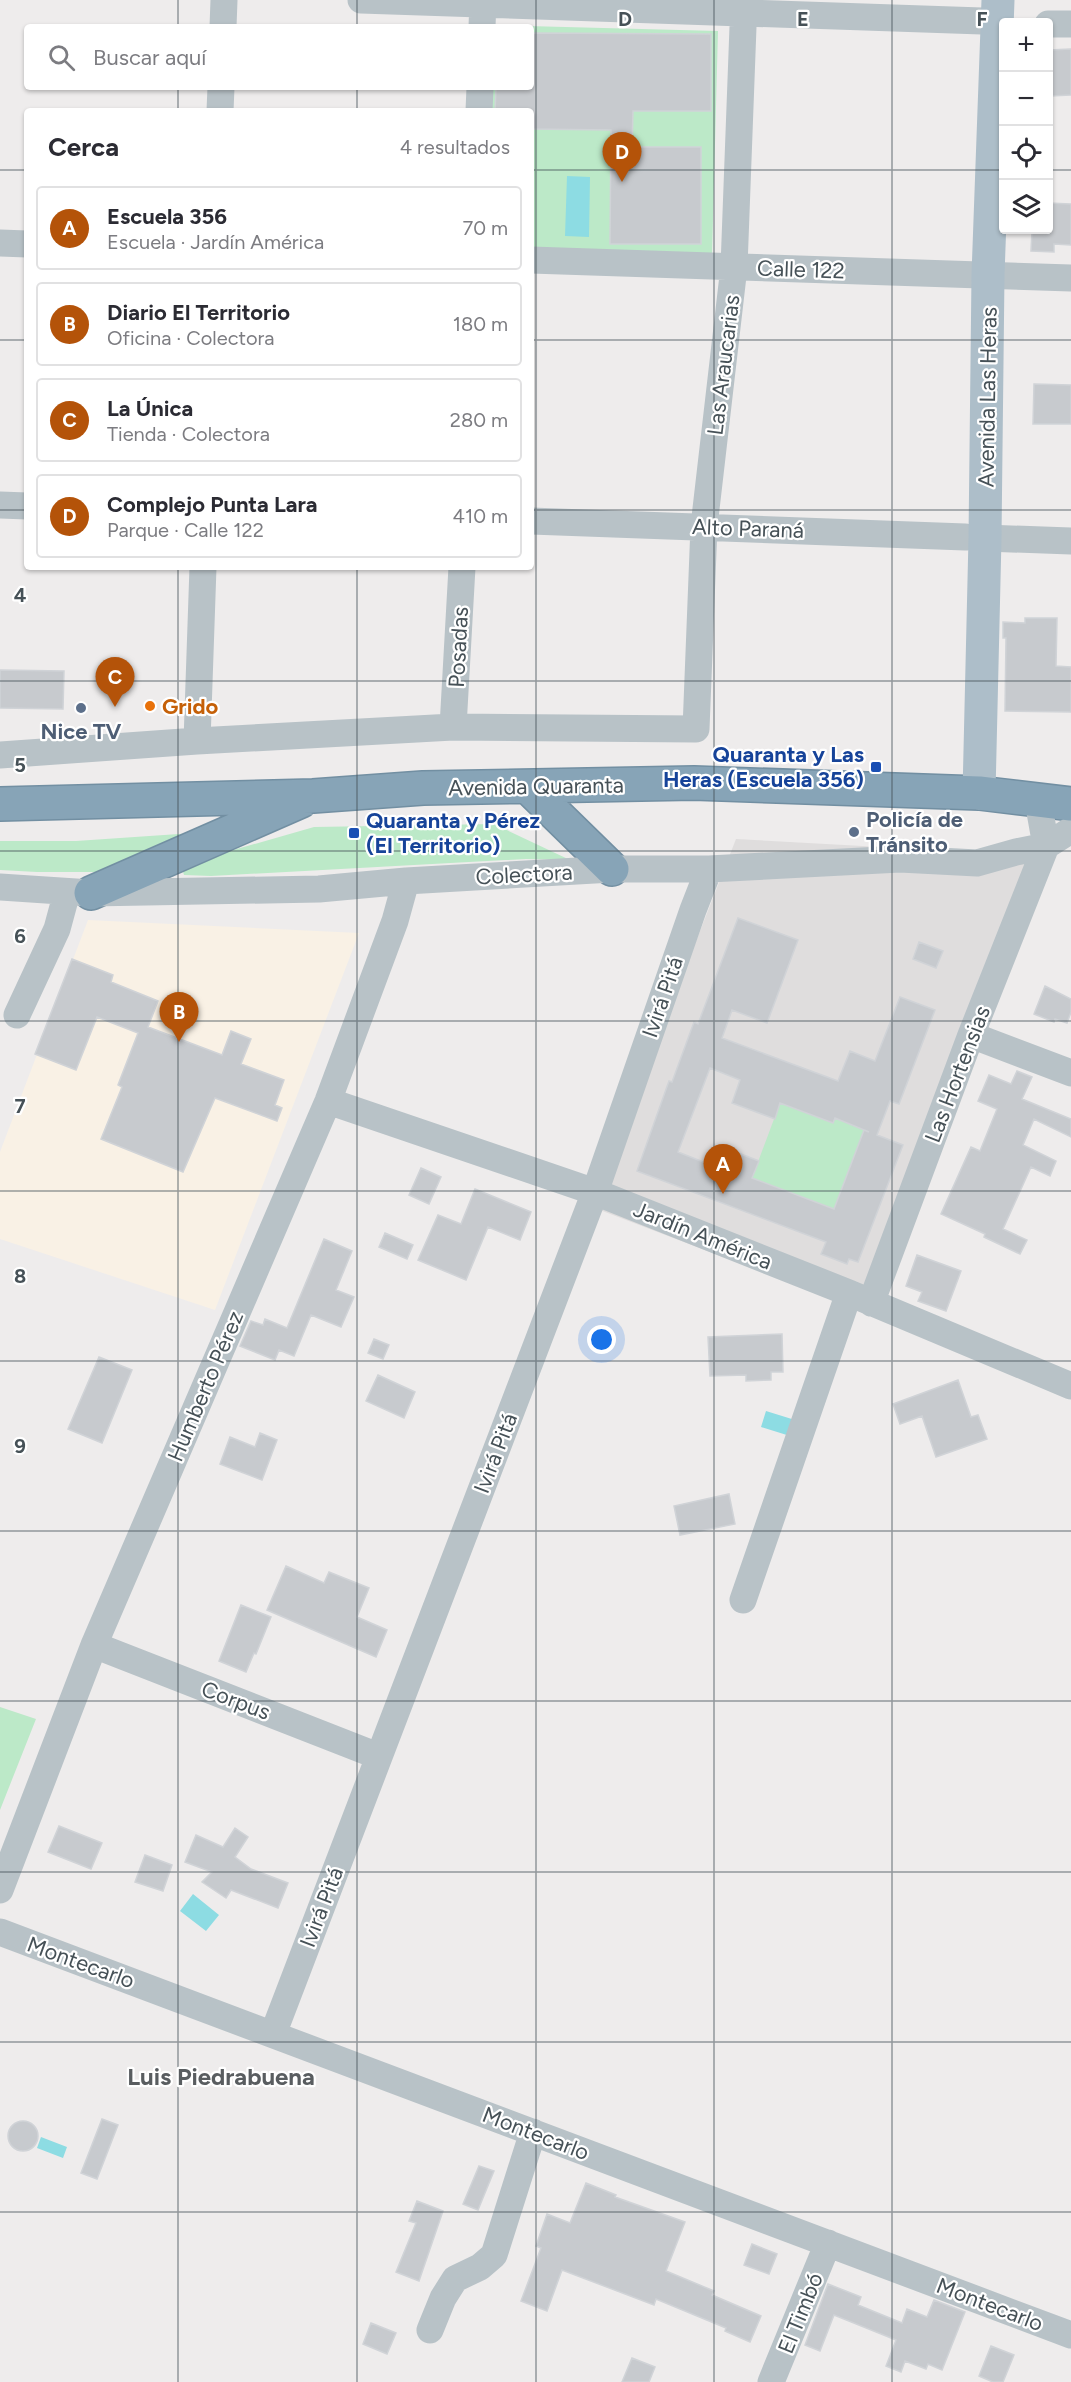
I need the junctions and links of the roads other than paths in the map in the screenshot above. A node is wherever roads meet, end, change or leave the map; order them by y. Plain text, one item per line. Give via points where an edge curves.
1 (224, 0) edge
2 (361, 0) edge
3 (744, 7) edge
4 (483, 10) edge
5 (996, 13) edge
6 (223, 24) edge
7 (1053, 24) edge
8 (1071, 24) edge
9 (221, 90) edge
10 (480, 90) edge
11 (220, 108) edge
12 (479, 108) edge
13 (0, 243) edge
14 (24, 244) edge
15 (534, 260) edge
16 (734, 267) junction
17 (980, 275) junction
18 (1071, 278) edge
19 (0, 505) edge
20 (24, 506) edge
21 (534, 521) edge
22 (704, 526) junction
23 (975, 538) junction
24 (1071, 541) edge
25 (203, 570) edge
26 (462, 570) edge
27 (453, 727) junction
28 (197, 741) junction
29 (0, 755) edge
30 (528, 787) junction
31 (971, 793) junction
32 (313, 795) junction
33 (1038, 801) junction
34 (0, 804) edge
35 (1071, 804) edge
36 (1071, 830) edge
37 (1046, 846) junction
38 (612, 869) junction
39 (709, 869) junction
40 (406, 881) junction
41 (0, 887) edge
42 (79, 893) junction
43 (17, 1015) dead end
44 (971, 1035) junction
45 (1071, 1073) edge
46 (328, 1101) junction
47 (595, 1192) junction
48 (860, 1298) junction
49 (1071, 1386) edge
50 (743, 1600) dead end
51 (94, 1644) junction
52 (378, 1756) junction
53 (0, 1890) edge
54 (0, 1932) edge
55 (273, 2034) junction
56 (533, 2132) junction
57 (828, 2243) junction
58 (430, 2330) dead end
59 (1071, 2335) edge
60 (771, 2382) edge

1 - 6 street
2 - 4 street
3 - 4 street
3 - 5 street
3 - 16 street, Las Araucarias
5 - 17 main road, Avenida Las Heras
7 - 8 street
9 - 11 street
10 - 12 street
13 - 14 street
15 - 16 street, Calle 122
16 - 17 street, Calle 122
16 - 22 street, Las Araucarias
17 - 18 street, Calle 122
17 - 23 main road, Avenida Las Heras
19 - 20 street
21 - 22 street, Alto Paraná
22 - 23 street, Alto Paraná
22 - 27 street, Las Araucarias via 696,729
23 - 24 street, Alto Paraná
23 - 31 main road, Avenida Las Heras
25 - 28 street
26 - 27 street, Posadas
27 - 28 street
28 - 29 street
30 - 31 highway, Avenida Quaranta via 694,783
30 - 32 highway, Avenida Quaranta
30 - 38 highway
31 - 33 highway, Avenida Quaranta
32 - 34 highway, Avenida Quaranta
32 - 42 highway
33 - 35 highway, Avenida Quaranta
33 - 37 street
36 - 37 street
37 - 39 street, Colectora via 977,863 900,859
37 - 44 street, Las Hortensias
38 - 39 street, Colectora
38 - 40 street, Colectora
39 - 47 street, Ivirá Pitá
40 - 42 street, Colectora via 319,889
40 - 46 street, Humberto Pérez
41 - 42 street, Colectora
42 - 43 street via 57,929
44 - 45 street
44 - 48 street, Las Hortensias
46 - 47 street, Jardín América
46 - 51 street, Humberto Pérez
47 - 48 street, Jardín América
47 - 52 street, Ivirá Pitá
48 - 49 street, Jardín América
48 - 50 street, Las Hortensias
51 - 52 street, Corpus
51 - 53 street, Humberto Pérez
52 - 55 street, Ivirá Pitá
54 - 55 street, Montecarlo
55 - 56 street, Montecarlo
56 - 57 street, Montecarlo
56 - 58 street via 494,2254 480,2267 455,2279
57 - 59 street, Montecarlo
57 - 60 street, El Timbó

